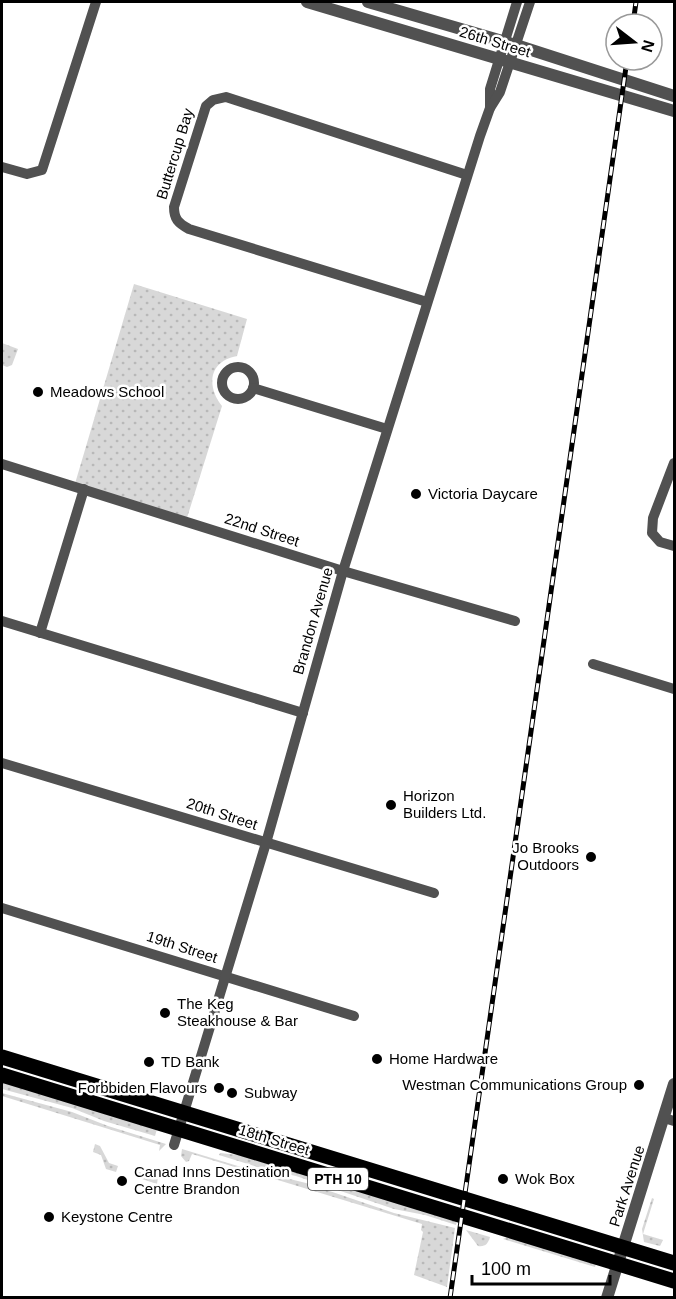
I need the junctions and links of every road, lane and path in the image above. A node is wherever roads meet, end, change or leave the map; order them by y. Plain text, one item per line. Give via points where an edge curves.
1 (96, 2) edge
2 (307, 2) edge
3 (368, 2) edge
4 (517, 2) edge
5 (530, 2) edge
6 (510, 44) junction
7 (505, 60) junction
8 (673, 95) edge
9 (671, 110) edge
10 (2, 167) edge
11 (467, 175) junction
12 (427, 302) junction
13 (253, 388) dead end
14 (387, 429) junction
15 (675, 463) edge
16 (2, 464) edge
17 (84, 489) junction
18 (675, 546) edge
19 (343, 571) junction
20 (2, 621) edge
21 (515, 621) dead end
22 (40, 633) junction
23 (593, 664) dead end
24 (675, 689) edge
25 (303, 713) junction
26 (2, 763) edge
27 (266, 843) junction
28 (434, 893) dead end
29 (2, 908) edge
30 (225, 977) junction
31 (354, 1016) dead end
32 (2, 1057) edge
33 (2, 1076) edge
34 (675, 1084) edge
35 (183, 1113) junction
36 (669, 1119) edge
37 (176, 1137) junction
38 (623, 1247) junction
39 (675, 1263) edge
40 (618, 1264) junction
41 (675, 1281) edge
42 (607, 1298) edge

1 - 10 street via 42,170 27,174
2 - 7 street, 26th Street
3 - 6 street, 26th Street
4 - 6 street
5 - 6 street
6 - 7 street, Brandon Avenue
6 - 8 street, 26th Street
7 - 9 street, 26th Street
7 - 11 street, Brandon Avenue via 490,89 490,108
8 - 9 street
11 - 12 street, Brandon Avenue
11 - 12 street, Buttercup Bay via 226,98 206,106 174,207 174,217 189,229
12 - 14 street, Brandon Avenue
13 - 14 street
14 - 19 street, Brandon Avenue
15 - 18 street via 653,518 652,533 660,542
16 - 17 street, 22nd Street
17 - 19 street, 22nd Street
17 - 22 street
19 - 21 street, 22nd Street
19 - 25 street, Brandon Avenue
20 - 22 street
22 - 25 street
23 - 24 street
25 - 27 street, Brandon Avenue
26 - 27 street, 20th Street
27 - 28 street, 20th Street
27 - 30 street, Brandon Avenue
29 - 30 street, 19th Street
30 - 31 street, 19th Street
30 - 35 street, Brandon Avenue
32 - 35 main road, 18th Street / PTH 10
33 - 37 main road, 18th Street / PTH 10
34 - 36 street, Park Avenue
35 - 37 street, Brandon Avenue
35 - 38 main road, 18th Street / PTH 10
36 - 38 street, Park Avenue
37 - 40 main road, 18th Street / PTH 10
38 - 39 main road, 18th Street / PTH 10
38 - 40 street, Park Avenue
40 - 41 main road, 18th Street / PTH 10
40 - 42 street, Park Avenue

